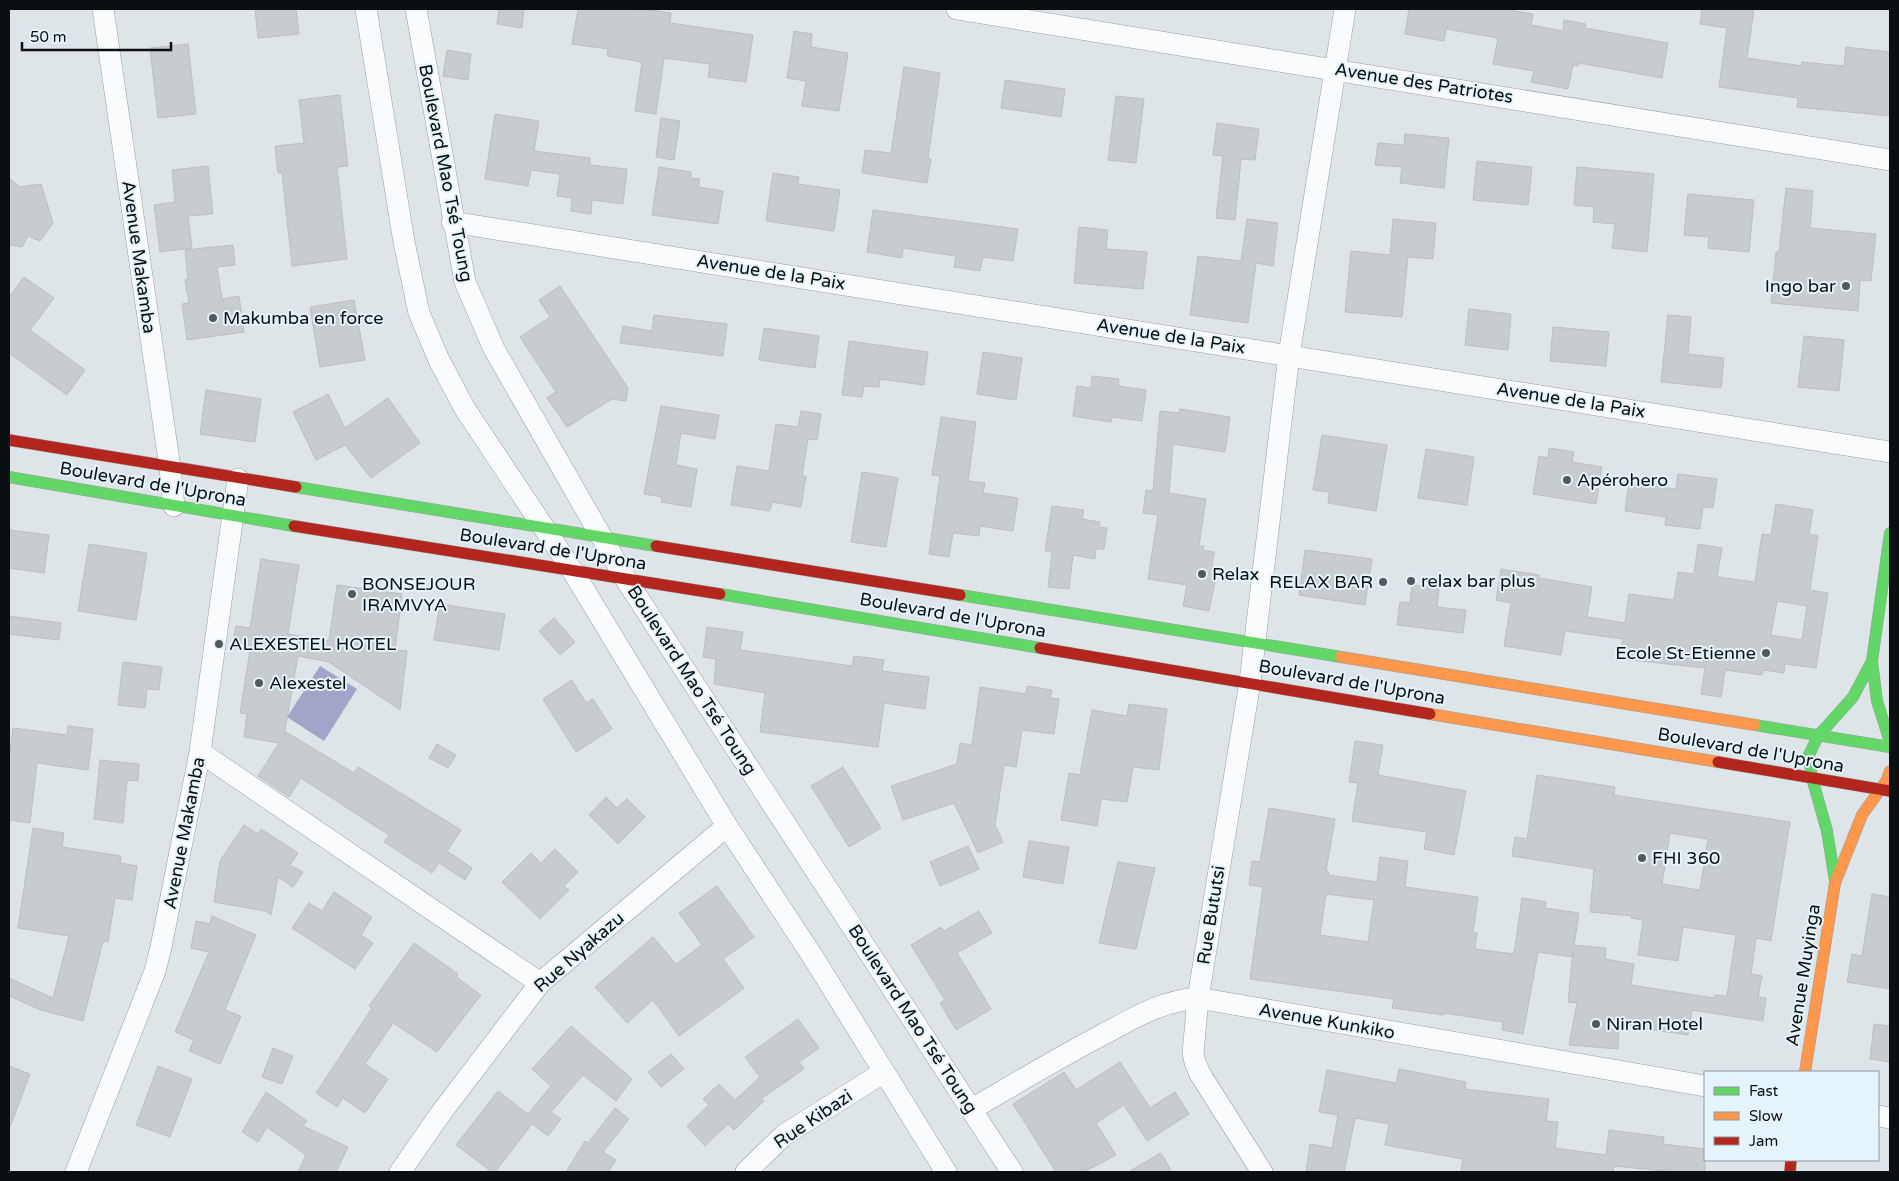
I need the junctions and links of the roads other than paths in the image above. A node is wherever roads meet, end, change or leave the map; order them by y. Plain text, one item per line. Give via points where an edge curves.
1 (103, 9) edge
2 (366, 9) edge
3 (416, 9) edge
4 (957, 9) edge
5 (1345, 9) edge
6 (1336, 68) junction
7 (1890, 160) edge
8 (452, 222) junction
9 (1289, 355) junction
10 (9, 440) edge
11 (1890, 452) edge
12 (170, 468) junction
13 (9, 477) edge
14 (238, 479) junction
15 (174, 506) junction
16 (232, 516) junction
17 (542, 527) junction
18 (1890, 533) edge
19 (600, 536) junction
20 (572, 570) junction
21 (625, 578) junction
22 (1256, 642) junction
23 (1872, 661) junction
24 (1250, 682) junction
25 (1818, 736) junction
26 (1890, 742) edge
27 (1890, 747) edge
28 (200, 752) junction
29 (1890, 770) edge
30 (1812, 778) junction
31 (1886, 790) edge
32 (728, 826) junction
33 (1836, 883) junction
34 (540, 983) junction
35 (1198, 998) junction
36 (1805, 1071) edge
37 (884, 1072) junction
38 (1704, 1086) edge
39 (972, 1110) junction
40 (76, 1172) edge
41 (400, 1172) edge
42 (746, 1172) edge
43 (946, 1172) edge
44 (1012, 1172) edge
45 (1262, 1172) edge

1 - 12 street, Avenue Makamba
2 - 17 street via 404,242 419,313 438,360 465,409
3 - 8 street, Boulevard Mao Tsé Toung
4 - 6 street, Avenue des Patriotes
5 - 6 street, Rue Bututsi
6 - 7 street, Avenue des Patriotes
6 - 9 street, Rue Bututsi
8 - 9 street, Avenue de la Paix
8 - 19 street, Boulevard Mao Tsé Toung via 464,282 478,318
9 - 11 street, Avenue de la Paix
9 - 22 street, Rue Bututsi
10 - 12 street, Boulevard de l'Uprona
12 - 14 street, Boulevard de l'Uprona
12 - 15 street, Avenue Makamba
13 - 15 street, Boulevard de l'Uprona
14 - 16 street, Avenue Makamba
14 - 17 street, Boulevard de l'Uprona
15 - 16 street, Boulevard de l'Uprona
16 - 20 street, Boulevard de l'Uprona
16 - 28 street, Avenue Makamba
17 - 19 street, Boulevard de l'Uprona
17 - 20 street
18 - 23 street
19 - 21 street, Boulevard Mao Tsé Toung
19 - 22 street, Boulevard de l'Uprona
20 - 21 street, Boulevard de l'Uprona
20 - 32 street
21 - 24 street, Boulevard de l'Uprona
21 - 39 street, Boulevard Mao Tsé Toung
22 - 24 street, Rue Bututsi
22 - 25 street, Boulevard de l'Uprona
23 - 25 street via 1853,697
23 - 26 street via 1878,702
24 - 30 street, Boulevard de l'Uprona
24 - 35 street, Rue Bututsi
25 - 27 street, Boulevard de l'Uprona
25 - 30 street, Avenue Muyinga via 1809,755
28 - 34 street
28 - 40 street, Avenue Makamba via 155,971
29 - 31 street, Avenue Muyinga
30 - 31 street, Boulevard de l'Uprona
30 - 33 street, Avenue Muyinga via 1827,831
31 - 33 street, Avenue Muyinga via 1862,815
32 - 34 street, Rue Nyakazu
32 - 37 street
33 - 36 street, Avenue Muyinga
34 - 41 street, Rue Nyakazu via 440,1112
35 - 38 street, Avenue Kunkiko
35 - 39 street, Avenue Kunkiko via 1158,1005 1063,1055
35 - 45 street, Rue Bututsi via 1195,1062
37 - 42 street, Rue Kibazi via 784,1135
37 - 43 street
39 - 44 street, Boulevard Mao Tsé Toung

